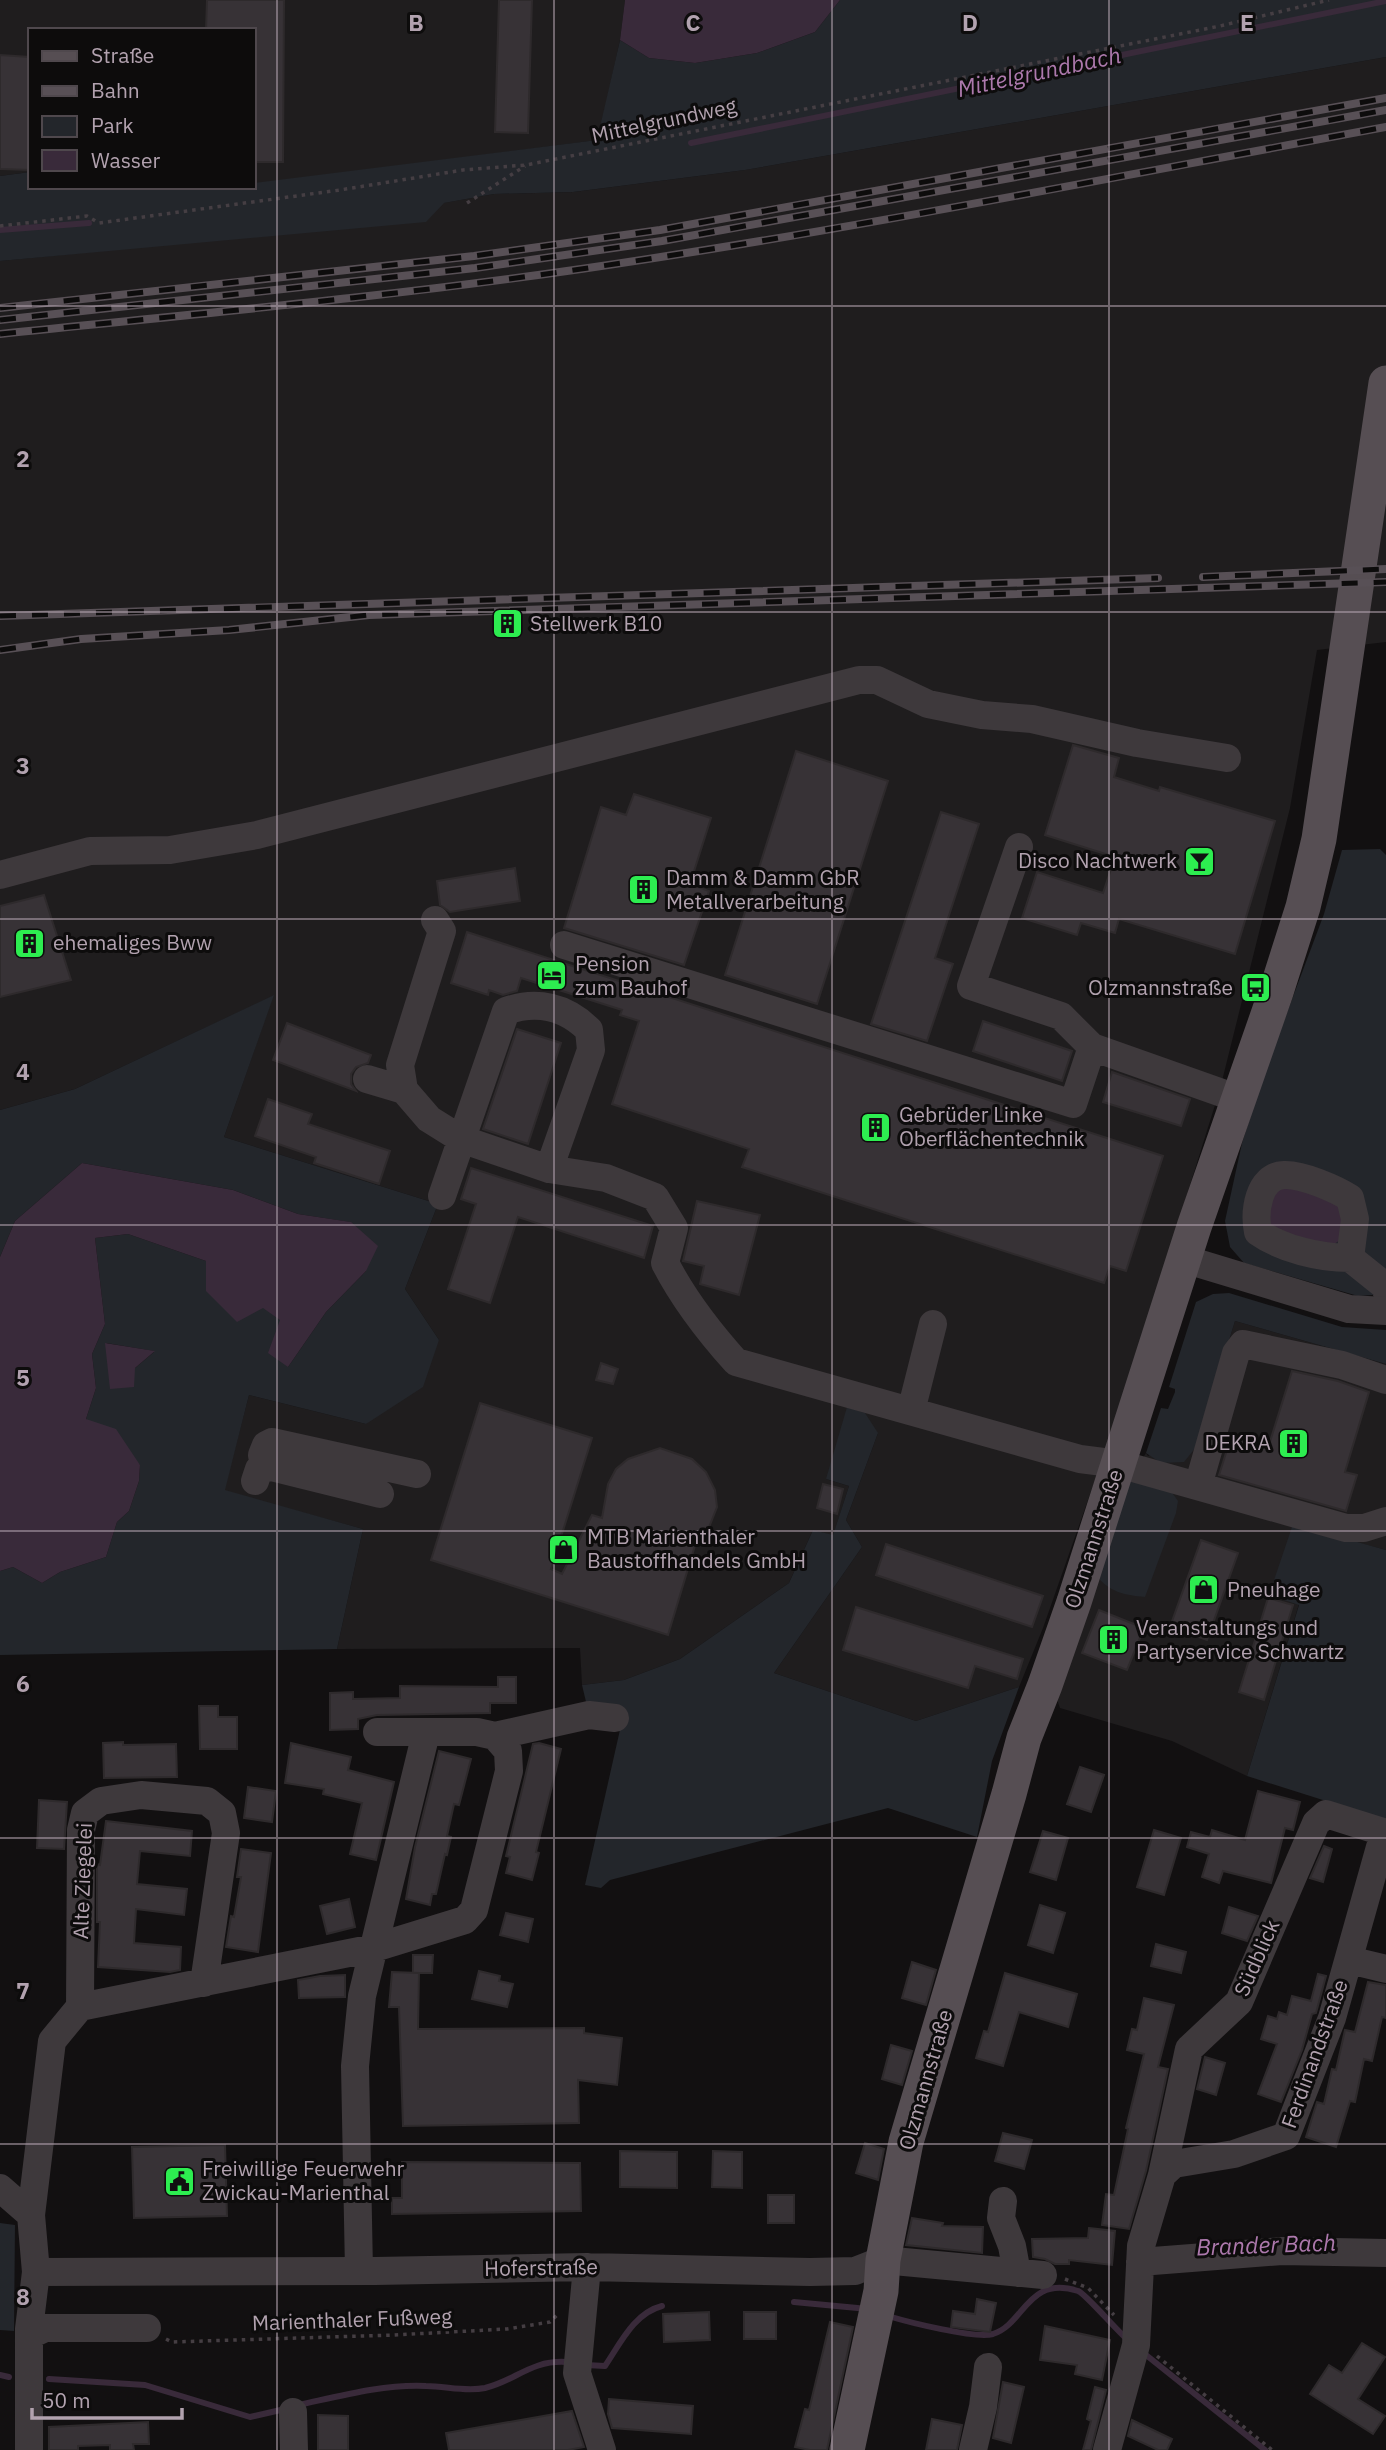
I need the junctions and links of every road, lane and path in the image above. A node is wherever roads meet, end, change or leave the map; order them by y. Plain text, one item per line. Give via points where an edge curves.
1 (1329, 0) edge
2 (526, 165) junction
3 (467, 203) dead end
4 (0, 226) edge
5 (1386, 383) edge
6 (1227, 758) dead end
7 (1019, 847) dead end
8 (0, 875) edge
9 (435, 920) dead end
10 (564, 945) dead end
11 (1092, 1047) junction
12 (367, 1079) dead end
13 (404, 1090) junction
14 (1239, 1098) junction
15 (461, 1139) junction
16 (550, 1169) junction
17 (442, 1196) dead end
18 (1350, 1258) dead end
19 (1184, 1259) junction
20 (1386, 1290) edge
21 (1386, 1311) edge
22 (933, 1324) dead end
23 (1386, 1380) edge
24 (911, 1410) junction
25 (1119, 1464) junction
26 (260, 1474) dead end
27 (417, 1474) dead end
28 (1198, 1486) junction
29 (1386, 1521) edge
30 (615, 1718) dead end
31 (377, 1732) dead end
32 (426, 1733) junction
33 (495, 1736) junction
34 (1386, 1833) edge
35 (1386, 1844) edge
36 (374, 1948) junction
37 (1349, 1959) junction
38 (1386, 1969) edge
39 (204, 1983) junction
40 (80, 2007) junction
41 (1163, 2175) junction
42 (0, 2188) edge
43 (1003, 2201) dead end
44 (31, 2215) junction
45 (1386, 2253) edge
46 (1140, 2262) junction
47 (587, 2267) junction
48 (359, 2271) junction
49 (36, 2272) junction
50 (1030, 2274) junction
51 (882, 2275) junction
52 (560, 2313) dead end
53 (146, 2328) joint
54 (30, 2335) junction
55 (1135, 2346) junction
56 (988, 2367) dead end
57 (293, 2412) dead end
58 (29, 2450) edge
59 (294, 2450) edge
60 (602, 2450) edge
61 (847, 2450) edge
62 (973, 2450) edge
63 (1107, 2450) edge
64 (1272, 2450) edge

1 - 2 path, Mittelgrundweg via 1220,26
2 - 3 path
2 - 4 path, Mittelgrundweg via 463,170 99,223 87,216
5 - 14 main road, Olzmannstraße via 1316,855 1283,972
6 - 8 street via 1032,719 928,704 877,680 859,680 257,835 170,850 90,851
7 - 11 street via 971,986 1061,1016
9 - 13 street via 442,931 400,1065
10 - 11 street via 1073,1104
11 - 14 street
12 - 13 street
13 - 15 street via 429,1119
14 - 19 main road, Olzmannstraße
15 - 16 street
15 - 16 street via 506,1011 536,1004 553,1008 577,1018 589,1030 590,1050
15 - 17 street
16 - 24 street via 606,1178 655,1197 674,1228 665,1263 713,1337 736,1362
18 - 20 street
19 - 21 street via 1349,1308
19 - 25 main road, Olzmannstraße
22 - 24 street
23 - 28 street via 1342,1365 1243,1344 1232,1364
24 - 25 street via 1080,1459
25 - 28 street
25 - 51 main road, Olzmannstraße via 1020,1748 906,2142
26 - 27 street via 380,1492
28 - 29 street via 1346,1528
30 - 33 street via 589,1715
31 - 32 street
32 - 33 street
32 - 36 street
33 - 36 street via 508,1751 509,1771 474,1910 465,1920
34 - 41 street, Südblick via 1326,1814 1316,1823 1239,2002 1189,2049
35 - 37 street, Ferdinandstraße via 1380,1847
36 - 39 street
36 - 48 street via 362,1996 355,2066
37 - 38 street
37 - 41 street, Ferdinandstraße via 1332,2018 1286,2136 1234,2154 1174,2164
39 - 40 street
39 - 40 street, Alte Ziegelei via 226,1833 222,1813 207,1801 141,1795 101,1801 85,1813 81,1830
40 - 44 street via 52,2041
41 - 46 street
42 - 44 street
43 - 50 street via 1001,2218
44 - 49 street
45 - 46 street via 1282,2251
46 - 55 street
47 - 48 street, Hoferstraße
47 - 51 street, Hoferstraße
47 - 60 street via 577,2364
48 - 49 street, Hoferstraße
49 - 54 street
50 - 51 street, Hoferstraße
50 - 55 path via 1073,2280 1088,2288
51 - 61 main road, Olzmannstraße
52 - 53 path, Marienthaler Fußweg via 550,2322 529,2327 394,2336 172,2342
53 - 54 street via 45,2328
54 - 58 street
55 - 63 street
55 - 64 path
56 - 62 street
57 - 59 street

